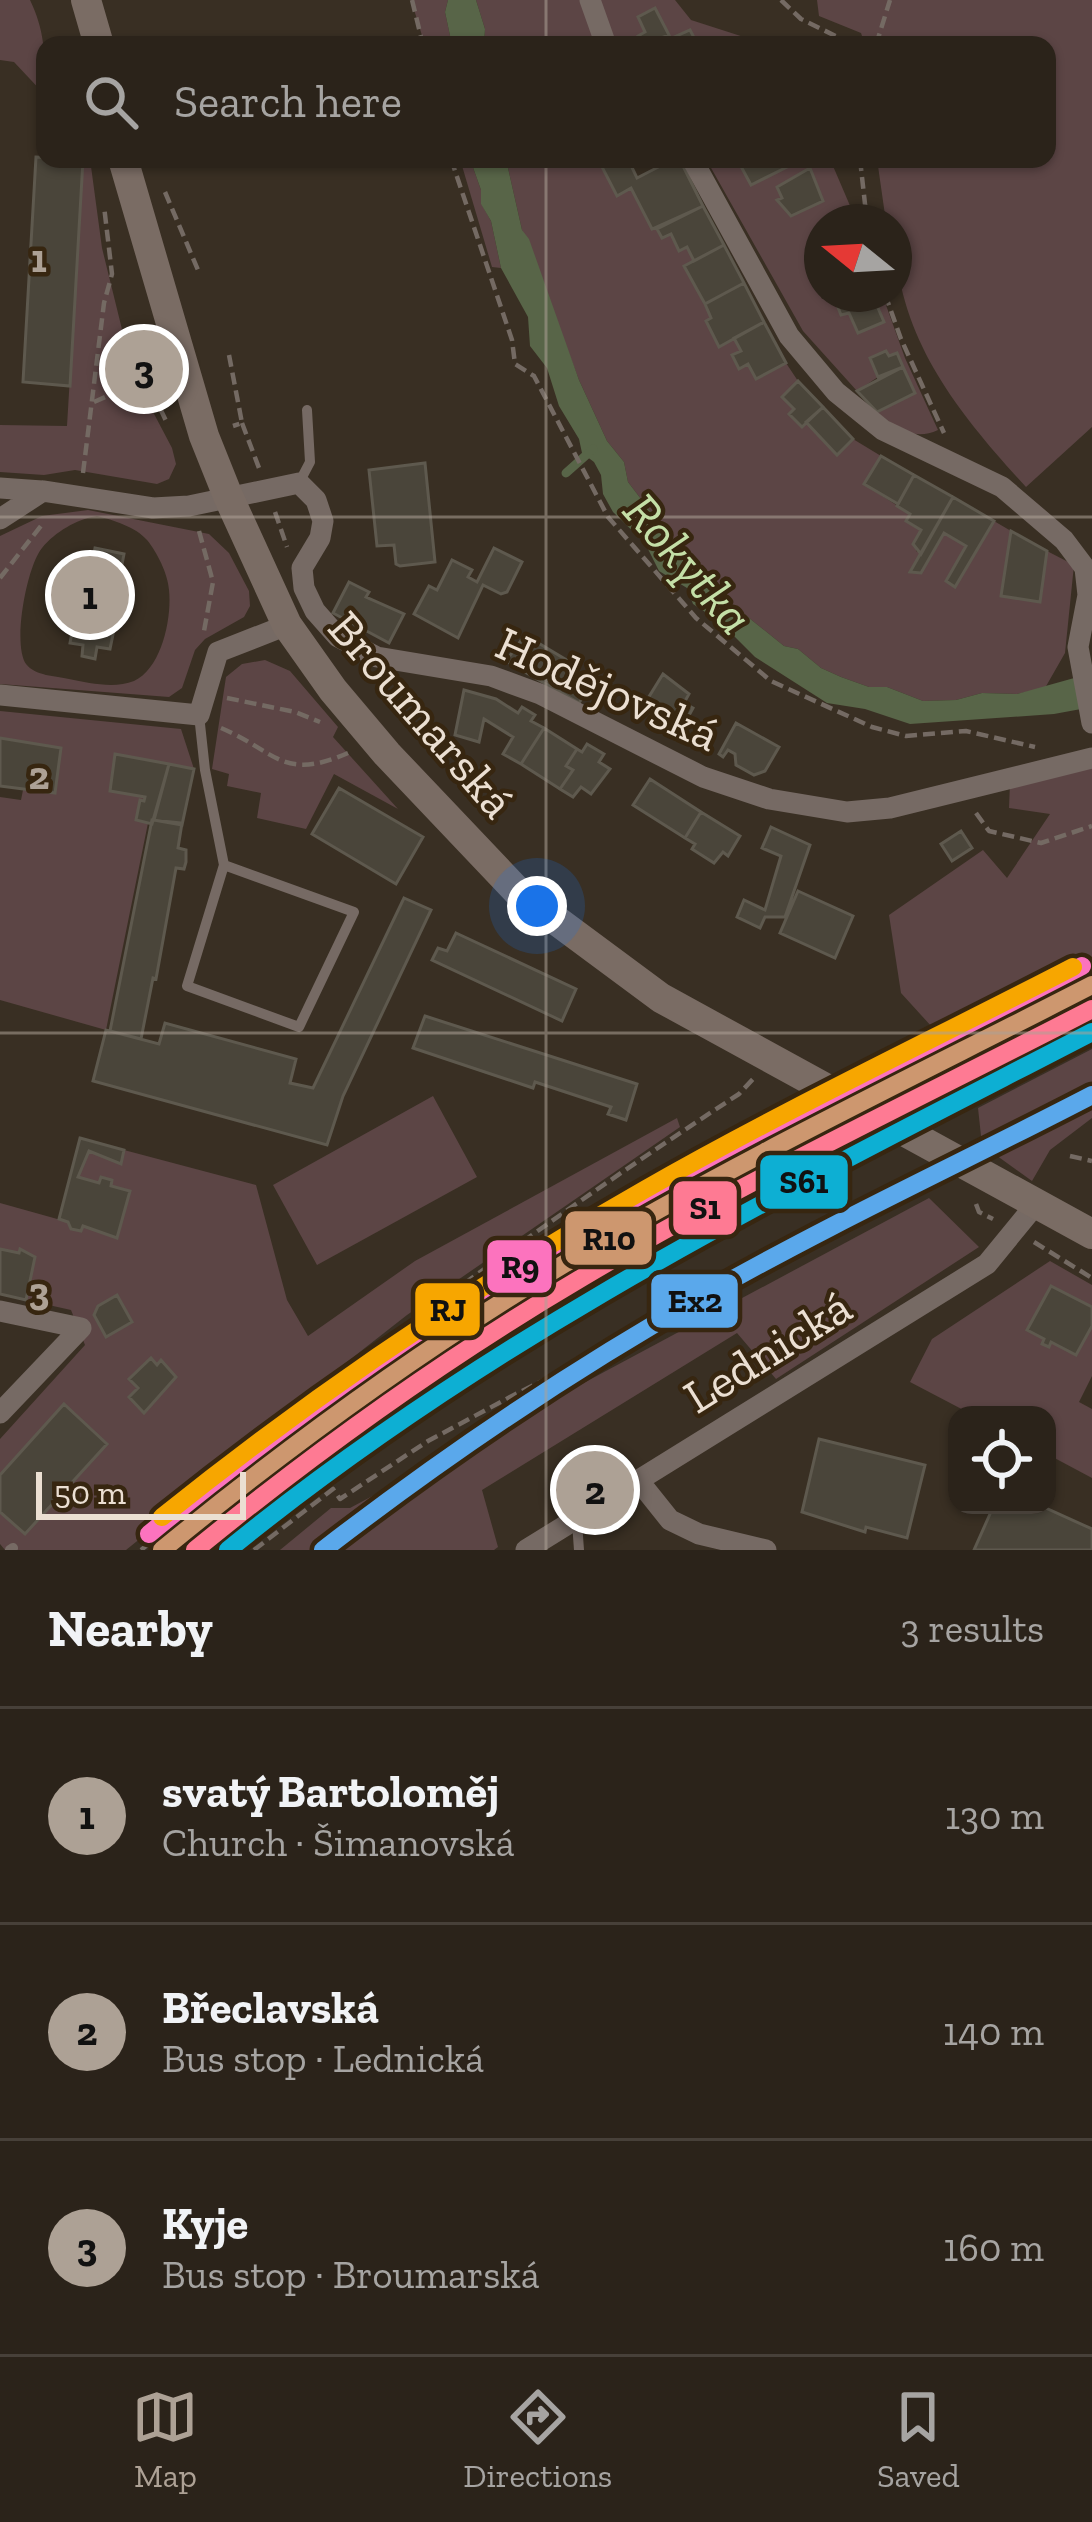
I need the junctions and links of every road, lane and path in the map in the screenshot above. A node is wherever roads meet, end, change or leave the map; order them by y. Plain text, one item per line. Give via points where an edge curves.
1 (86, 0) edge
2 (412, 0) edge
3 (590, 0) edge
4 (781, 0) edge
5 (890, 0) edge
6 (96, 36) edge
7 (421, 36) edge
8 (603, 36) edge
9 (836, 36) edge
10 (879, 36) edge
11 (126, 168) edge
12 (454, 168) edge
13 (697, 168) edge
14 (861, 168) edge
15 (162, 184) dead end
16 (102, 193) dead end
17 (865, 204) edge
18 (198, 270) dead end
19 (892, 312) edge
20 (93, 402) junction
21 (307, 410) dead end
22 (170, 430) dead end
23 (954, 461) junction
24 (299, 483) junction
25 (0, 488) edge
26 (50, 492) junction
27 (228, 496) junction
28 (0, 518) edge
29 (0, 578) edge
30 (1089, 615) edge
31 (286, 625) junction
32 (0, 695) edge
33 (199, 715) junction
34 (1092, 721) edge
35 (1038, 747) dead end
36 (353, 750) dead end
37 (1092, 758) edge
38 (959, 789) junction
39 (1092, 826) edge
40 (224, 865) junction
41 (761, 1066) junction
42 (1070, 1156) dead end
43 (1092, 1161) edge
44 (945, 1179) dead end
45 (1036, 1204) junction
46 (1092, 1234) edge
47 (0, 1311) edge
48 (0, 1413) edge
49 (638, 1480) junction
50 (577, 1518) junction
51 (141, 1550) edge
52 (254, 1550) edge
53 (526, 1550) edge
54 (578, 1550) edge
55 (766, 1550) edge

1 - 6 street
2 - 7 path
3 - 8 street
4 - 9 path
5 - 10 path
11 - 27 street, Broumarská
12 - 35 path via 515,364 534,376 608,518 696,618 771,681 845,718 906,736 966,731
13 - 23 street via 805,357 884,430
14 - 17 path
15 - 18 path
16 - 20 path via 112,274
19 - 23 path
20 - 22 path via 146,379
20 - 26 path via 84,473 61,472
21 - 24 lane via 310,462
23 - 30 street via 1002,488 1064,540 1085,568
24 - 27 street
24 - 38 street, Hodějovská via 323,520 302,568 304,588 326,628 354,648 491,676 703,777 769,799 847,812
25 - 26 street
26 - 27 street via 153,508
26 - 28 street
26 - 29 path via 52,518
27 - 31 street, Broumarská
30 - 34 street via 1079,633
31 - 33 street via 218,652
31 - 41 street, Broumarská via 387,754 518,892
32 - 33 street
33 - 36 path via 286,764
33 - 40 lane
37 - 38 street, Hodějovská
38 - 39 path via 989,831 1041,843
40 - 40 lane via 353,912 299,1028 187,986
41 - 45 street, Broumarská via 936,1147
41 - 51 path via 739,1094 431,1304 272,1429 279,1441
42 - 43 path
44 - 52 path via 510,1397 340,1499 332,1489
45 - 46 street, Broumarská
45 - 49 street, Lednická via 987,1264
47 - 48 street via 81,1328
49 - 50 street, Lednická
49 - 55 street via 670,1520
50 - 53 street, Lednická
50 - 54 lane

